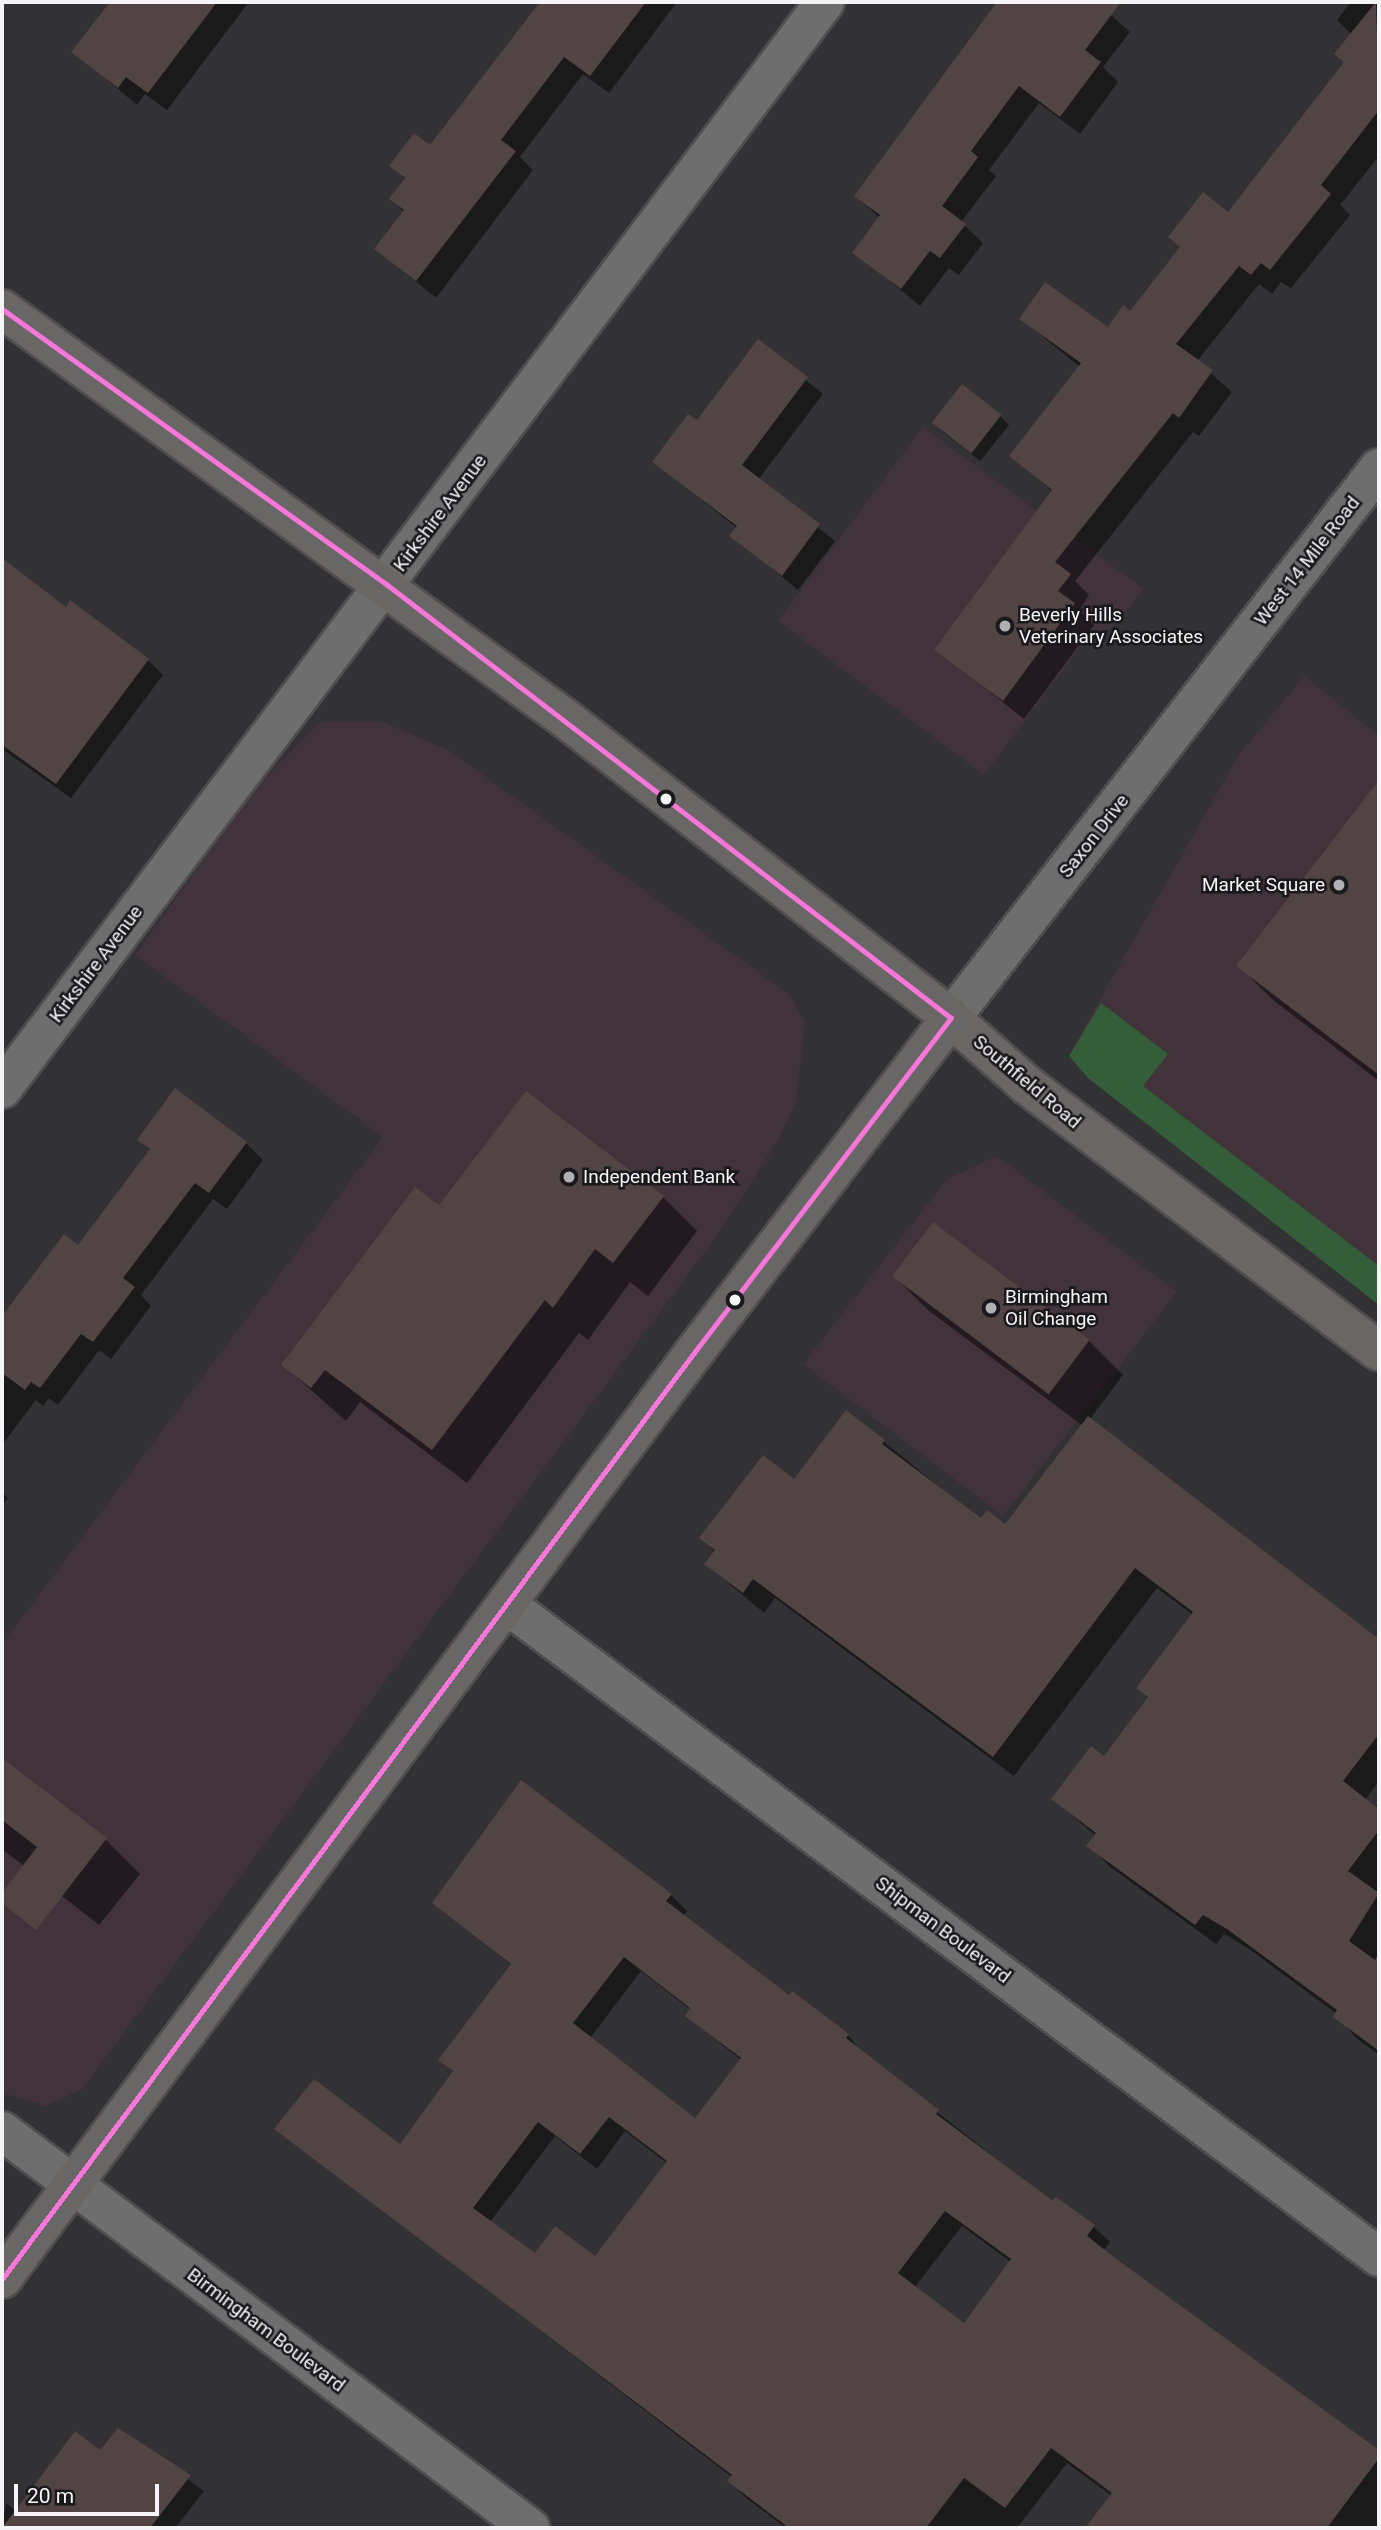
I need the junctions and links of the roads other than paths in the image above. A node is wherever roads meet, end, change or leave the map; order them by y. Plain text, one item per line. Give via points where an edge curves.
1 (825, 2) edge
2 (2, 309) edge
3 (1379, 468) edge
4 (386, 584) junction
5 (1234, 653) joint
6 (951, 1018) junction
7 (2, 1089) edge
8 (1379, 1352) edge
9 (506, 1604) junction
10 (2, 2131) edge
11 (73, 2184) junction
12 (1379, 2257) edge
13 (2, 2279) edge
14 (530, 2528) edge

1 - 4 street, Kirkshire Avenue
2 - 4 main road, Southfield Road
3 - 5 street, West 14 Mile Road
4 - 6 main road, Southfield Road
4 - 7 street, Kirkshire Avenue
5 - 6 street, Saxon Drive
6 - 8 main road, Southfield Road via 1046,1099
6 - 9 main road
9 - 11 main road
9 - 12 street, Shipman Boulevard
10 - 11 street, Birmingham Boulevard
11 - 13 main road
11 - 14 street, Birmingham Boulevard

